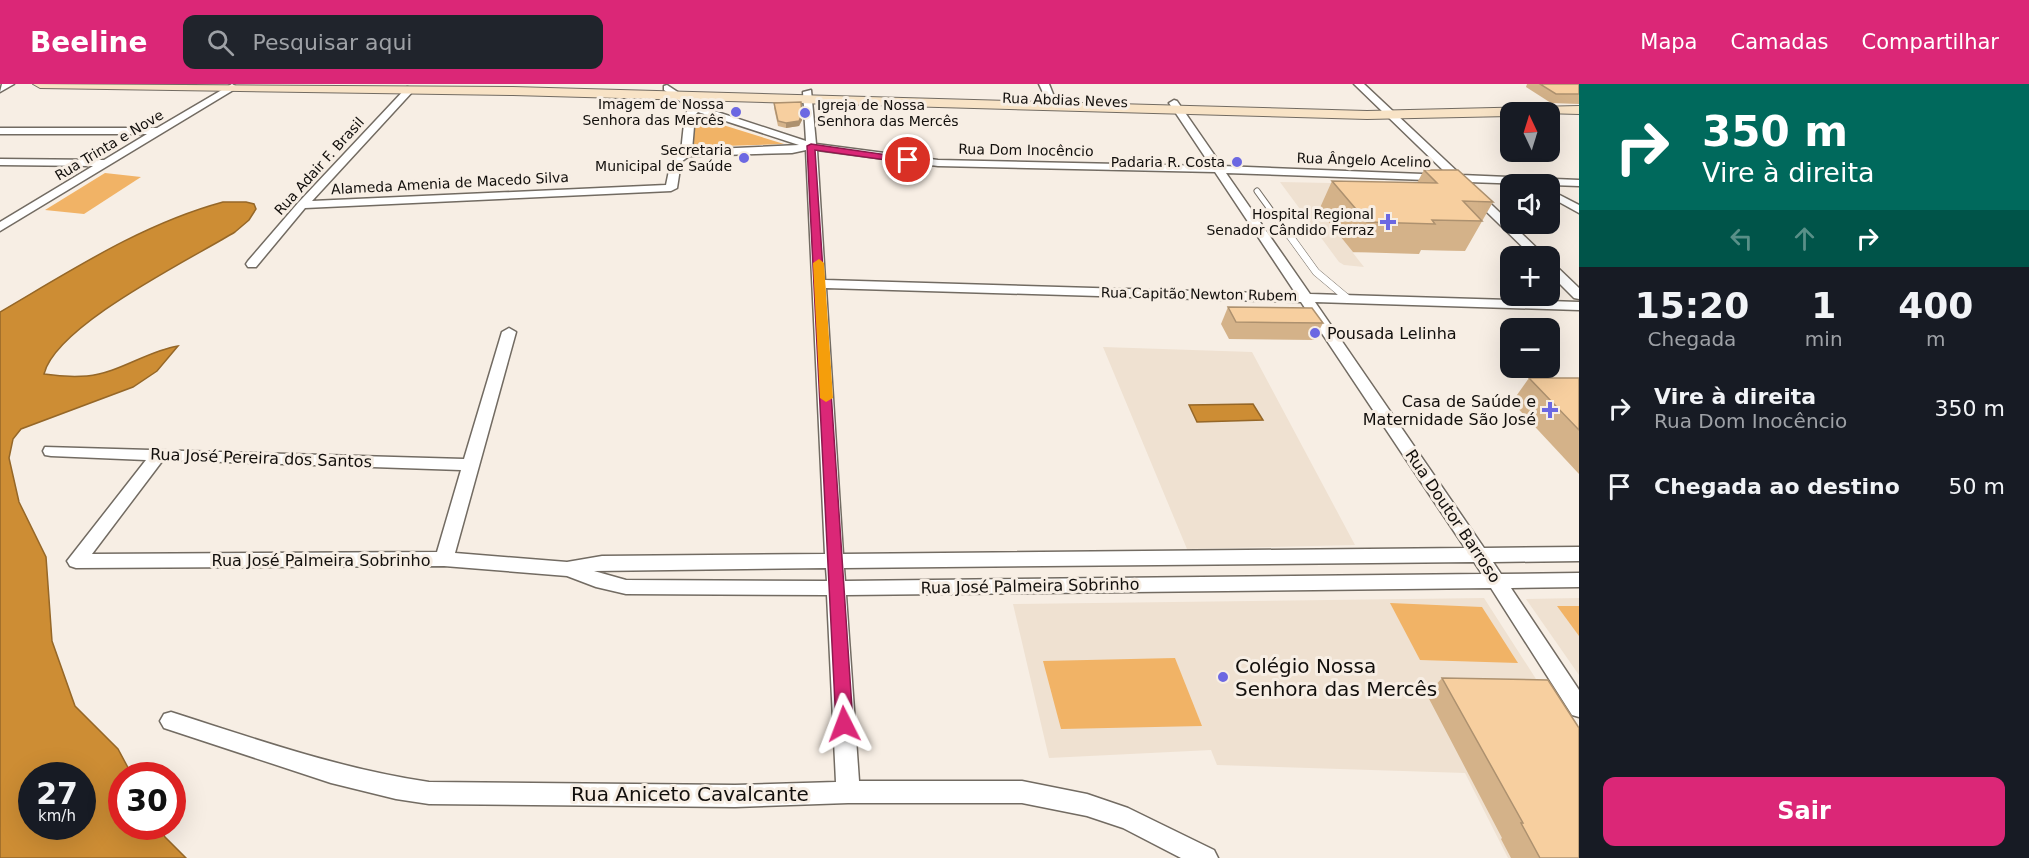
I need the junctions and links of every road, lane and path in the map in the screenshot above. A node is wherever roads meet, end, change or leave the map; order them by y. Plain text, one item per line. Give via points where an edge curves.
1 (9, 84) edge
2 (40, 84) edge
3 (556, 84) edge
4 (1044, 84) edge
5 (1359, 84) edge
6 (255, 86) edge
7 (381, 86) edge
8 (232, 87) junction
9 (515, 87) edge
10 (0, 89) edge
11 (410, 89) junction
12 (671, 92) junction
13 (808, 96) junction
14 (1050, 99) junction
15 (984, 100) junction
16 (1176, 106) junction
17 (696, 108) junction
18 (1579, 110) edge
19 (1392, 113) junction
20 (0, 131) edge
21 (160, 131) junction
22 (811, 146) junction
23 (686, 153) junction
24 (0, 162) edge
25 (107, 163) junction
26 (1219, 169) junction
27 (1457, 179) junction
28 (1500, 182) edge
29 (1560, 183) edge
30 (1579, 183) edge
31 (1257, 191) dead end
32 (1560, 199) edge
33 (302, 205) junction
34 (1579, 210) edge
35 (2, 225) edge
36 (1528, 246) edge
37 (252, 264) dead end
38 (1560, 277) edge
39 (820, 285) junction
40 (1579, 295) edge
41 (1304, 297) junction
42 (1347, 298) junction
43 (1579, 306) edge
44 (509, 332) dead end
45 (51, 451) dead end
46 (158, 455) junction
47 (471, 465) junction
48 (1454, 548) dead end
49 (1579, 554) edge
50 (1479, 555) junction
51 (856, 556) dead end
52 (444, 559) junction
53 (1087, 559) junction
54 (836, 562) junction
55 (567, 569) junction
56 (1579, 580) edge
57 (1497, 581) junction
58 (1096, 585) junction
59 (838, 588) junction
60 (1579, 708) edge
61 (171, 721) dead end
62 (848, 792) junction
63 (1206, 858) edge

1 - 10 street
2 - 8 main road
3 - 12 main road
4 - 14 street
5 - 19 street
6 - 7 main road
6 - 8 main road
7 - 11 main road
8 - 21 street, Rua Trinta e Nove
9 - 11 main road
9 - 12 main road
11 - 33 street, Rua Adair F. Brasil
12 - 13 main road, Rua Abdias Neves
12 - 17 street, Rua Dom Inocêncio
13 - 15 main road, Rua Abdias Neves
13 - 22 street
14 - 15 main road, Rua Abdias Neves
14 - 16 main road, Rua Abdias Neves
15 - 16 main road, Rua Abdias Neves
16 - 19 main road, Rua Abdias Neves
16 - 26 street, Rua Doutor Barroso
17 - 22 street, Rua Dom Inocêncio
17 - 23 street via 690,114
18 - 19 main road, Rua Abdias Neves
19 - 27 street
20 - 21 street
21 - 25 street, Rua Trinta e Nove
22 - 23 street
22 - 26 street, Rua Dom Inocêncio via 938,163
22 - 39 street
23 - 33 street, Alameda Amenia de Macedo Silva via 676,161 671,188
24 - 25 street
25 - 35 street, Rua Trinta e Nove
26 - 27 street, Rua Ângelo Acelino
26 - 41 street, Rua Doutor Barroso
27 - 28 street, Rua Ângelo Acelino
27 - 36 street
29 - 30 street, Rua Ângelo Acelino
31 - 42 lane via 1316,272
32 - 34 street
33 - 37 street, Rua Adair F. Brasil
38 - 40 street
39 - 41 street, Rua Capitão Newton Rubem
39 - 54 street
41 - 42 street, Rua Capitão Newton Rubem
41 - 50 street, Rua Doutor Barroso
42 - 43 street, Rua Capitão Newton Rubem
44 - 47 street
45 - 46 street, Rua José Pereira dos Santos
46 - 47 street, Rua José Pereira dos Santos
46 - 52 street, Rua José Palmeira Sobrinho via 76,561
47 - 52 street
48 - 51 street
49 - 50 street, Rua José Palmeira Sobrinho
50 - 53 street, Rua José Palmeira Sobrinho
50 - 57 street, Rua Doutor Barroso
52 - 55 street, Rua José Palmeira Sobrinho
53 - 54 street, Rua José Palmeira Sobrinho
53 - 58 street
54 - 55 street, Rua José Palmeira Sobrinho via 602,563
54 - 59 street
55 - 59 street, Rua José Palmeira Sobrinho via 626,587
56 - 57 street, Rua José Palmeira Sobrinho
57 - 58 street, Rua José Palmeira Sobrinho
57 - 60 street, Rua Doutor Barroso
58 - 59 street, Rua José Palmeira Sobrinho
59 - 62 street
61 - 62 street, Rua Aniceto Cavalcante via 390,789 429,793 735,796
62 - 63 street, Rua Aniceto Cavalcante via 1023,792 1059,798 1128,819

